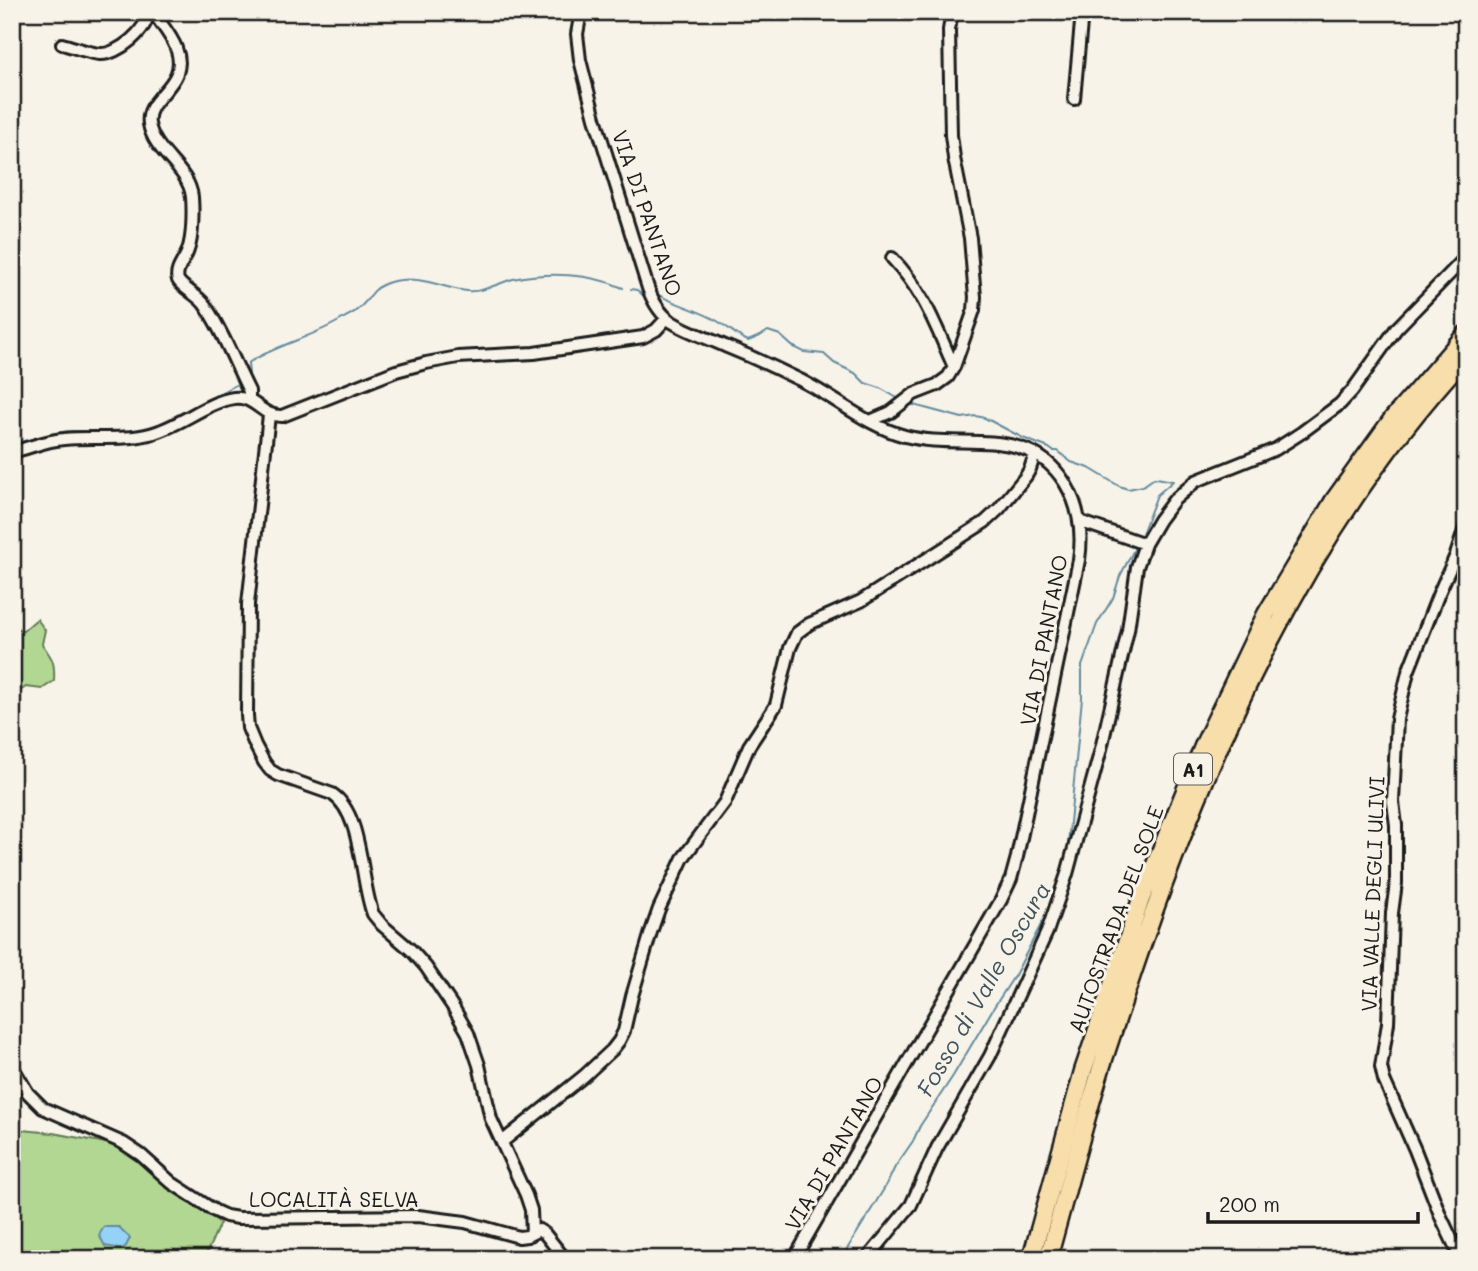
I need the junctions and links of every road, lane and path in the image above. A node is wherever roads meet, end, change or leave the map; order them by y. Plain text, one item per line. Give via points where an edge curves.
1 (150, 12) edge
2 (581, 12) edge
3 (952, 12) edge
4 (1082, 12) edge
5 (62, 44) dead end
6 (1074, 99) dead end
7 (1466, 257) edge
8 (892, 258) dead end
9 (667, 318) junction
10 (1466, 334) edge
11 (1466, 356) edge
12 (954, 367) junction
13 (249, 400) junction
14 (270, 415) junction
15 (870, 421) junction
16 (12, 452) edge
17 (1035, 454) junction
18 (1079, 521) junction
19 (1466, 525) edge
20 (1145, 544) junction
21 (12, 1066) edge
22 (502, 1142) junction
23 (532, 1233) junction
24 (565, 1259) edge
25 (794, 1259) edge
26 (867, 1259) edge
27 (1031, 1259) edge
28 (1048, 1259) edge
29 (1461, 1259) edge

1 - 5 street via 136,34 111,52 99,54
1 - 13 street via 177,52 178,72 150,113 149,127 187,182 192,197 189,246 178,278 199,297 216,323
2 - 9 street, VIA DI PANTANO via 577,47 592,106 649,291
3 - 12 street via 950,128 975,297
4 - 6 street
7 - 20 street via 1396,328 1340,404 1276,449 1189,486 1168,507
8 - 12 street via 927,305
9 - 14 street via 643,337 419,364 286,415
9 - 15 street, VIA DI PANTANO via 797,378
10 - 27 highway, AUTOSTRADA DEL SOLE / A1 via 1393,418 1334,500 1266,614 1203,744 1141,899 1083,1071
11 - 28 highway, AUTOSTRADA DEL SOLE / A1 via 1406,426 1345,511 1279,623 1217,749 1156,905 1108,1048
12 - 15 street via 940,383
13 - 14 street
13 - 16 street via 222,401 147,435 63,439
14 - 22 street via 248,608 248,728 270,770 332,794 346,807 372,911 419,958 461,1020 475,1049 489,1114
15 - 17 street, VIA DI PANTANO via 911,438 996,443
17 - 18 street, VIA DI PANTANO via 1063,479
17 - 22 street via 1026,476 985,522 861,601 797,633 776,705 749,747 726,799 683,858 659,909 621,1037 589,1072
18 - 20 street
18 - 25 street, VIA DI PANTANO via 1079,560 1011,879
19 - 29 street, VIA VALLE DEGLI ULIVI via 1408,672 1397,719 1395,883 1388,1023 1381,1063
20 - 26 street via 1099,757 1044,938 990,1056 911,1205
21 - 23 street, LOCALITÀ SELVA via 43,1108 127,1145 172,1183 226,1216 418,1216 466,1222 519,1237
22 - 23 street via 528,1199
23 - 24 street via 544,1233

